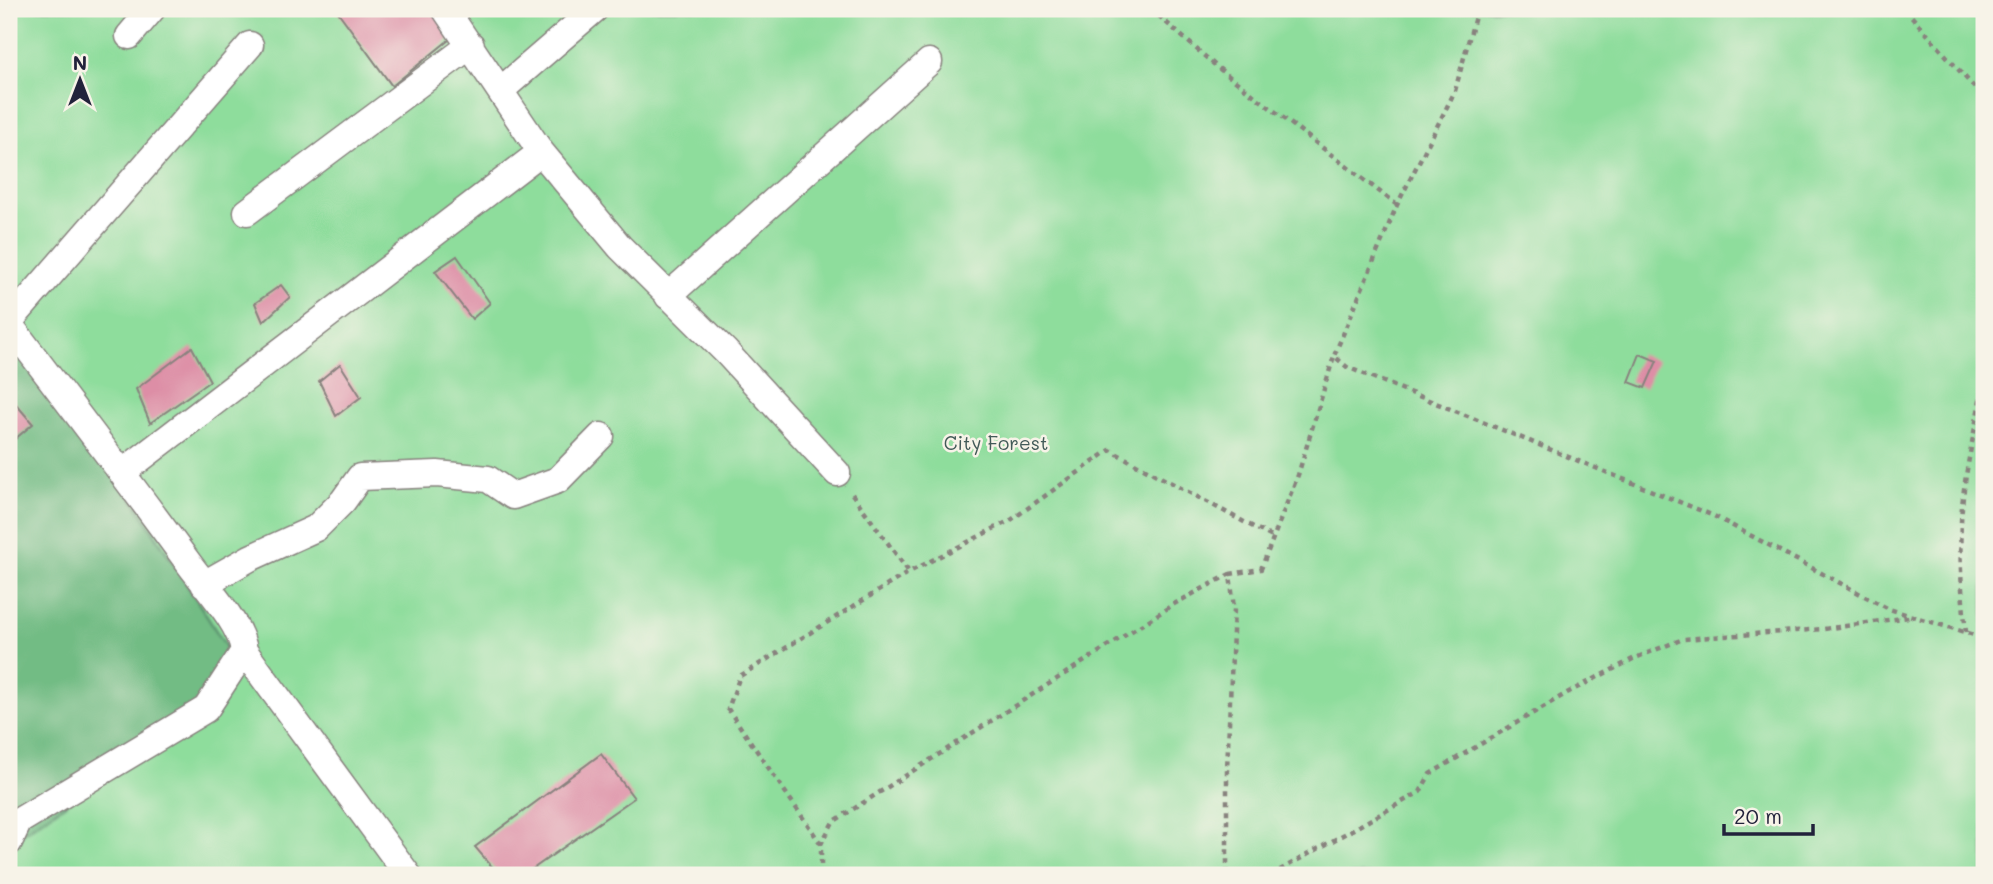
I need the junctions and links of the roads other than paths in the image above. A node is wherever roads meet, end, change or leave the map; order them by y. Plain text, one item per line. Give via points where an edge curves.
1 (152, 9) edge
2 (445, 9) edge
3 (595, 9) edge
4 (129, 36) dead end
5 (250, 45) dead end
6 (471, 45) junction
7 (929, 62) dead end
8 (500, 91) junction
9 (541, 152) junction
10 (247, 212) dead end
11 (668, 296) junction
12 (9, 323) edge
13 (601, 436) dead end
14 (123, 472) junction
15 (836, 473) road end
16 (204, 584) junction
17 (244, 651) junction
18 (9, 842) edge
19 (408, 875) edge

1 - 4 street
2 - 6 street
3 - 8 street
5 - 12 street
6 - 8 street
6 - 10 street
7 - 11 street
8 - 9 street
9 - 11 street via 620,247
9 - 14 street
11 - 15 street via 726,352
12 - 14 street
13 - 16 street via 558,480 513,496 488,479 436,474 360,477 316,528
14 - 16 street
16 - 17 street via 240,635
17 - 18 street via 206,709 19,821
17 - 19 street

